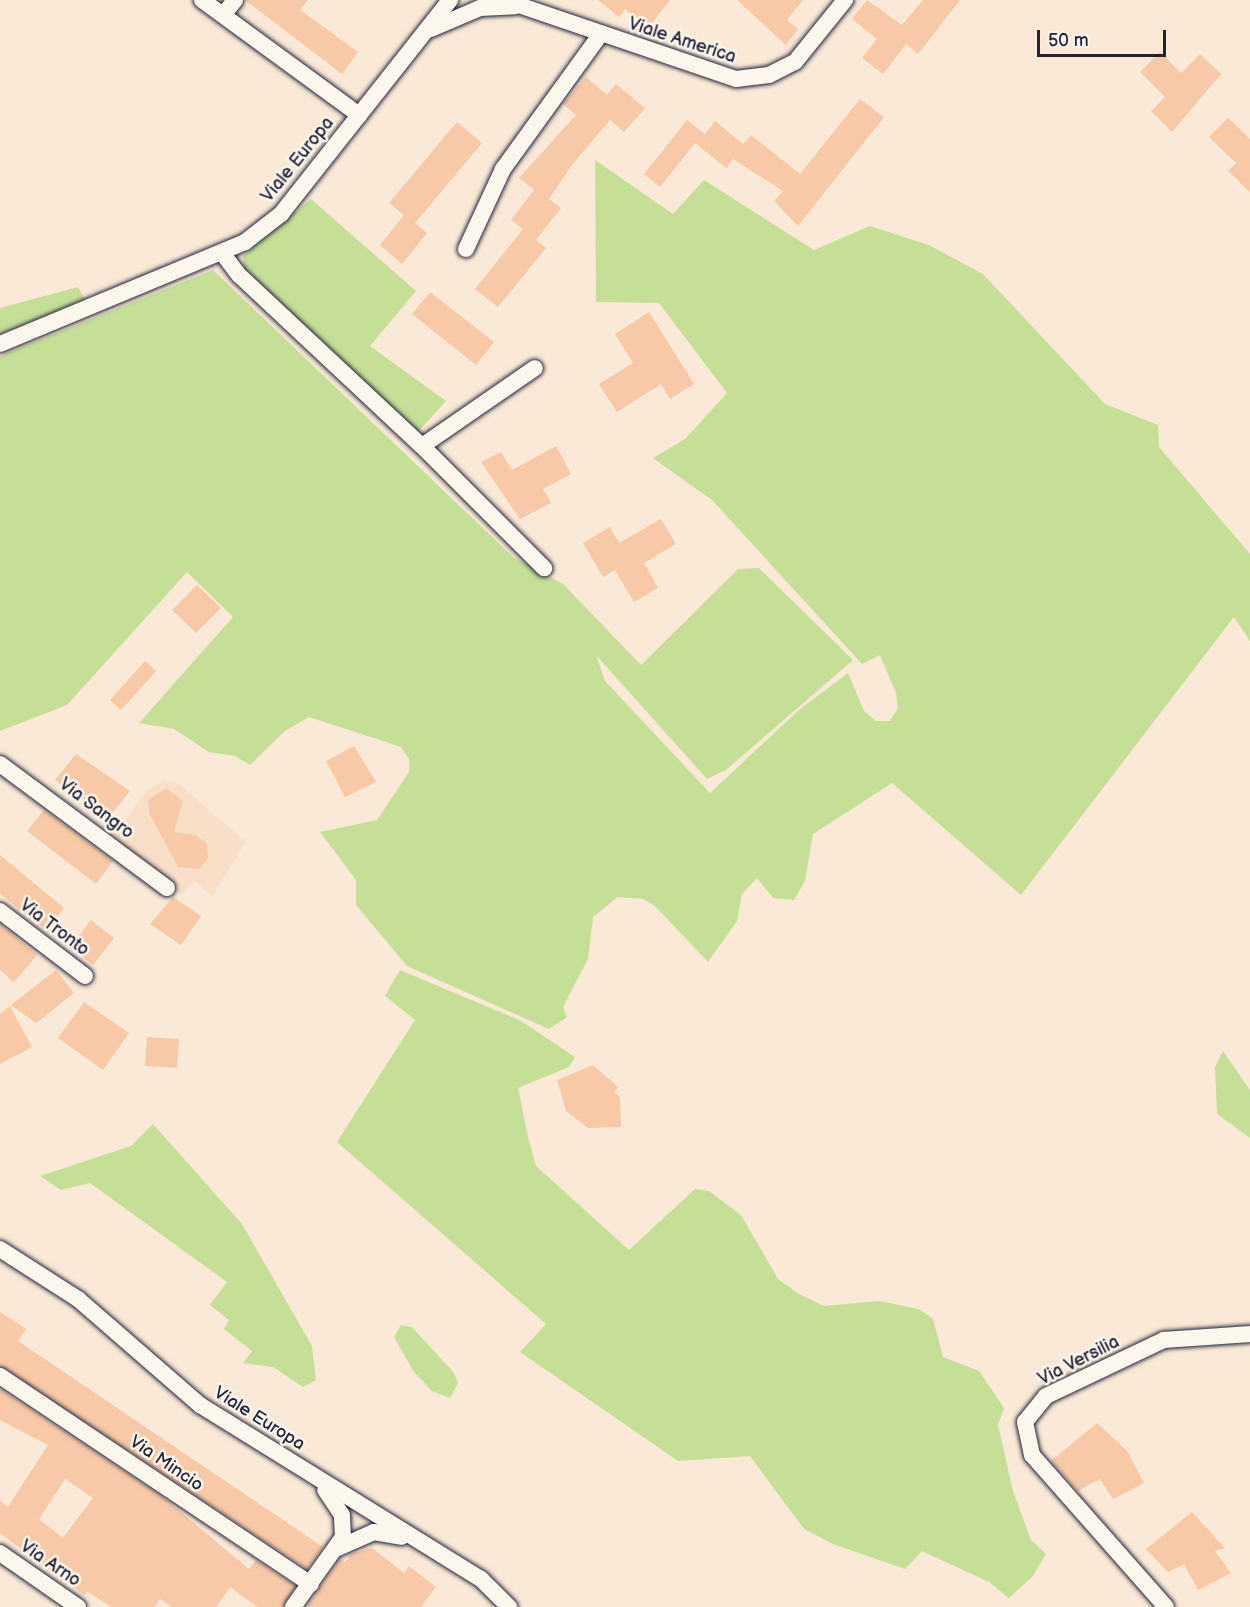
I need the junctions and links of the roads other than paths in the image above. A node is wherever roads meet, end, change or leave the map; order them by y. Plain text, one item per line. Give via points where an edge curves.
1 (202, 0) edge
2 (235, 0) edge
3 (450, 0) edge
4 (845, 0) edge
5 (511, 2) edge
6 (223, 15) junction
7 (425, 32) junction
8 (600, 35) junction
9 (359, 115) junction
10 (466, 249) dead end
11 (223, 254) junction
12 (0, 344) edge
13 (535, 368) dead end
14 (423, 446) junction
15 (544, 568) dead end
16 (0, 764) edge
17 (167, 888) dead end
18 (0, 911) edge
19 (85, 976) dead end
20 (0, 1249) edge
21 (1250, 1334) edge
22 (0, 1376) edge
23 (313, 1476) junction
24 (419, 1541) junction
25 (338, 1548) junction
26 (1, 1557) edge
27 (310, 1584) junction
28 (78, 1607) edge
29 (293, 1607) edge
30 (509, 1607) edge
31 (1166, 1607) edge

1 - 6 street
2 - 6 street
3 - 7 street, Viale Europa
4 - 8 street, Viale America via 795,62 769,75 736,79 713,74
5 - 7 street via 461,14
5 - 8 street, Viale America
6 - 9 street
7 - 9 street, Viale Europa
8 - 10 street via 503,169
9 - 11 street, Viale Europa via 281,214
11 - 12 street, Viale Europa
11 - 14 street via 238,275
13 - 14 street
14 - 15 street
16 - 17 street, Via Sangro
18 - 19 street, Via Tronto
20 - 23 street, Viale Europa via 78,1299 189,1397
21 - 31 street, Via Versilia via 1164,1340 1046,1396 1025,1422 1032,1455
22 - 27 street, Via Mincio
23 - 24 street, Viale Europa
23 - 25 street via 342,1515
24 - 25 street via 374,1532
24 - 30 street, Viale Europa via 482,1579
25 - 27 street
26 - 28 street, Via Arno
27 - 29 street

